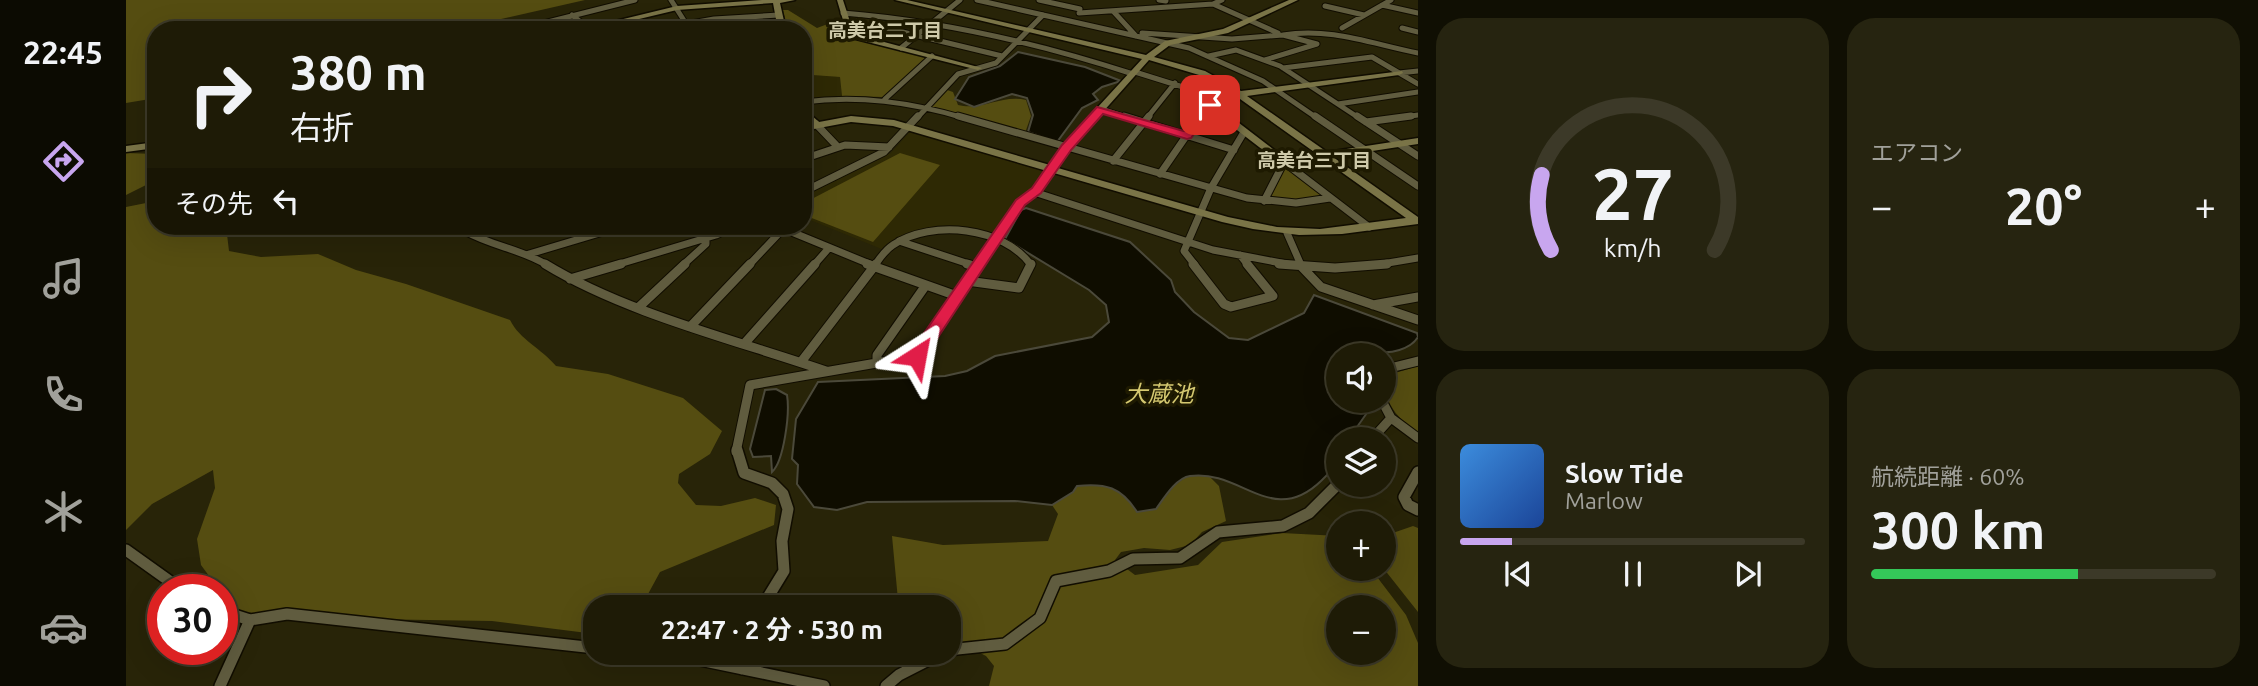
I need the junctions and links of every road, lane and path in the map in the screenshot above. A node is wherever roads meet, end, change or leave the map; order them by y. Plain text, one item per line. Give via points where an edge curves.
1 (635, 0) edge
2 (671, 0) edge
3 (776, 0) edge
4 (792, 0) edge
5 (840, 0) edge
6 (898, 0) edge
7 (960, 0) edge
8 (977, 0) edge
9 (1039, 0) edge
10 (1080, 0) edge
11 (1163, 0) edge
12 (1222, 0) edge
13 (1295, 0) edge
14 (1391, 0) edge
15 (1213, 4) junction
16 (1382, 5) junction
17 (1325, 6) dead end
18 (1172, 7) junction
19 (677, 8) junction
20 (949, 10) junction
21 (1079, 11) junction
22 (1113, 11) junction
23 (843, 13) junction
24 (1418, 13) edge
25 (572, 15) junction
26 (779, 15) junction
27 (1043, 15) junction
28 (1364, 15) junction
29 (550, 21) edge
30 (578, 21) edge
31 (621, 21) edge
32 (685, 21) edge
33 (709, 21) edge
34 (780, 21) edge
35 (1250, 21) junction
36 (933, 23) junction
37 (1076, 23) junction
38 (848, 27) junction
39 (1342, 27) dead end
40 (1402, 28) dead end
41 (1031, 29) junction
42 (1418, 32) edge
43 (1136, 34) junction
44 (917, 35) junction
45 (1283, 35) junction
46 (1191, 37) junction
47 (1016, 43) junction
48 (1168, 43) junction
49 (901, 48) junction
50 (1236, 50) junction
51 (1418, 52) edge
52 (1209, 55) junction
53 (932, 56) junction
54 (1002, 57) junction
55 (1148, 57) junction
56 (1265, 60) junction
57 (978, 68) junction
58 (1283, 68) junction
59 (1418, 71) edge
60 (1134, 73) junction
61 (1399, 73) junction
62 (1175, 83) junction
63 (1418, 84) edge
64 (1310, 85) junction
65 (1277, 90) junction
66 (1418, 92) edge
67 (1240, 94) junction
68 (885, 99) junction
69 (812, 101) edge
70 (1338, 104) junction
71 (1210, 105) junction
72 (926, 107) junction
73 (1101, 109) junction
74 (1418, 115) edge
75 (812, 120) edge
76 (1144, 122) junction
77 (1366, 122) junction
78 (816, 124) junction
79 (812, 125) edge
80 (908, 127) junction
81 (1244, 132) junction
82 (1187, 135) junction
83 (1418, 141) edge
84 (1399, 144) junction
85 (836, 145) junction
86 (147, 146) edge
87 (889, 147) junction
88 (1066, 147) junction
89 (126, 149) edge
90 (1234, 149) junction
91 (1364, 149) junction
92 (812, 155) edge
93 (1323, 155) junction
94 (1418, 156) edge
95 (1113, 160) junction
96 (1284, 162) junction
97 (1052, 169) junction
98 (1160, 174) junction
99 (1418, 186) edge
100 (812, 187) edge
101 (1211, 188) junction
102 (1034, 192) junction
103 (1330, 198) junction
104 (1264, 201) junction
105 (1200, 213) junction
106 (1417, 220) edge
107 (1369, 227) junction
108 (1287, 233) junction
109 (472, 235) edge
110 (588, 235) edge
111 (702, 235) edge
112 (713, 235) edge
113 (773, 235) edge
114 (797, 235) edge
115 (584, 236) joint
116 (706, 238) junction
117 (995, 239) junction
118 (1188, 240) junction
119 (899, 241) junction
120 (828, 249) junction
121 (529, 254) junction
122 (1240, 256) junction
123 (1418, 258) edge
124 (874, 266) junction
125 (1301, 266) junction
126 (977, 267) junction
127 (570, 279) junction
128 (967, 281) junction
129 (926, 285) junction
130 (957, 296) junction
131 (1418, 297) edge
132 (1373, 305) junction
133 (639, 307) junction
134 (1418, 320) edge
135 (690, 327) junction
136 (744, 344) junction
137 (1418, 361) edge
138 (801, 362) junction
139 (877, 363) junction
140 (1396, 366) edge
141 (827, 372) junction
142 (1388, 413) edge
143 (1391, 418) junction
144 (1383, 427) edge
145 (1418, 438) edge
146 (1418, 472) edge
147 (1326, 496) edge
148 (1418, 510) edge
149 (126, 550) edge
150 (160, 574) edge
151 (769, 595) edge
152 (238, 616) edge
153 (250, 620) junction
154 (583, 647) edge
155 (961, 649) edge
156 (718, 665) edge
157 (740, 665) edge
158 (919, 665) edge
159 (743, 669) junction
160 (220, 686) edge
161 (824, 686) edge
162 (886, 686) edge

1 - 25 street
2 - 19 street
3 - 4 street
3 - 19 street
3 - 26 street
5 - 23 street
6 - 20 street
7 - 20 street
8 - 27 street
9 - 21 street
10 - 21 street
11 - 18 street
12 - 15 street
13 - 35 street
14 - 16 street
15 - 18 street
15 - 35 street
16 - 24 street
16 - 28 street
17 - 28 street
18 - 22 street
19 - 31 street
19 - 32 street
20 - 36 street
20 - 41 street
21 - 22 street
21 - 37 street
22 - 43 street
23 - 36 street via 888,14
23 - 38 street
25 - 29 street
25 - 30 street
26 - 33 street
26 - 34 street
27 - 37 street
27 - 41 street
28 - 39 street
35 - 45 street
35 - 46 street
36 - 44 street
36 - 47 street
37 - 43 street
38 - 44 street
38 - 49 street via 851,35
40 - 42 street
41 - 47 street
41 - 55 street
43 - 46 street
43 - 48 street
44 - 49 street
44 - 54 street
45 - 46 street
45 - 50 street
45 - 51 street via 1308,30 1338,32
45 - 56 street via 1317,44
46 - 48 street
47 - 54 street
47 - 60 street via 1072,53
48 - 52 street
48 - 55 street
49 - 53 street
50 - 52 street
50 - 56 street
52 - 65 street
53 - 57 street
53 - 68 street
54 - 57 street
55 - 60 street
55 - 67 street via 1202,73
56 - 58 street
57 - 72 street via 958,74
58 - 61 street via 1372,57
58 - 64 street
59 - 61 street
60 - 62 street
60 - 73 street
61 - 63 street
61 - 64 street
62 - 71 street
62 - 76 street
64 - 65 street
64 - 70 street
65 - 67 street
65 - 91 street
66 - 70 street
67 - 71 street
67 - 93 street
68 - 69 street
68 - 72 street
70 - 77 street
71 - 81 street
71 - 82 street
72 - 80 street
72 - 88 street
73 - 76 street
73 - 88 street
74 - 77 street
75 - 78 street
76 - 82 street
76 - 95 street
77 - 84 street
78 - 79 street
78 - 80 street via 865,119
78 - 85 street
80 - 87 street
80 - 97 street
81 - 90 street
81 - 96 street
82 - 90 street
82 - 98 street
83 - 84 street
84 - 91 street
84 - 94 street
85 - 87 street via 865,142
85 - 92 street
86 - 89 street
87 - 100 street
88 - 95 street
88 - 97 street
90 - 101 street
91 - 93 street
91 - 99 street
93 - 96 street
93 - 106 street
95 - 98 street
96 - 103 street
96 - 104 street
97 - 102 street
97 - 105 street
98 - 101 street
101 - 104 street
101 - 105 street
102 - 117 street via 1020,202
102 - 118 street
103 - 104 street
103 - 107 street
105 - 108 street
105 - 118 street
106 - 107 street
107 - 108 street via 1334,234
108 - 125 street
109 - 121 street
110 - 115 street
111 - 116 street
112 - 116 street
113 - 135 street
114 - 120 street
115 - 121 street
116 - 127 street
116 - 133 street via 706,244
117 - 119 street via 953,230
117 - 126 street
117 - 128 street via 1032,264 1019,288
118 - 122 street
118 - 122 street via 1184,251 1224,304 1231,307 1273,296
119 - 124 street
119 - 126 street
120 - 124 street
120 - 136 street
121 - 127 street
122 - 125 street
123 - 125 street via 1349,268
124 - 129 street
124 - 138 street
125 - 132 street via 1321,287
126 - 128 street
127 - 133 street
128 - 130 street
129 - 130 street
129 - 139 street via 877,355
130 - 139 street via 917,356
131 - 132 street
132 - 134 street
133 - 135 street
135 - 136 street
136 - 138 street
137 - 140 street
138 - 141 street
139 - 141 street
141 - 151 street via 750,385 736,453 744,472 772,483 783,494 788,509 782,541 784,571
142 - 143 street
143 - 144 street
143 - 145 street
146 - 148 street via 1404,497
147 - 155 street via 1309,513 1283,526 1219,532 1180,558 1133,559 1109,571 1056,581 1040,618 1005,644
149 - 150 street
152 - 153 street
153 - 154 street via 287,614
153 - 160 street
156 - 159 street
157 - 159 street
158 - 162 street
159 - 161 street

